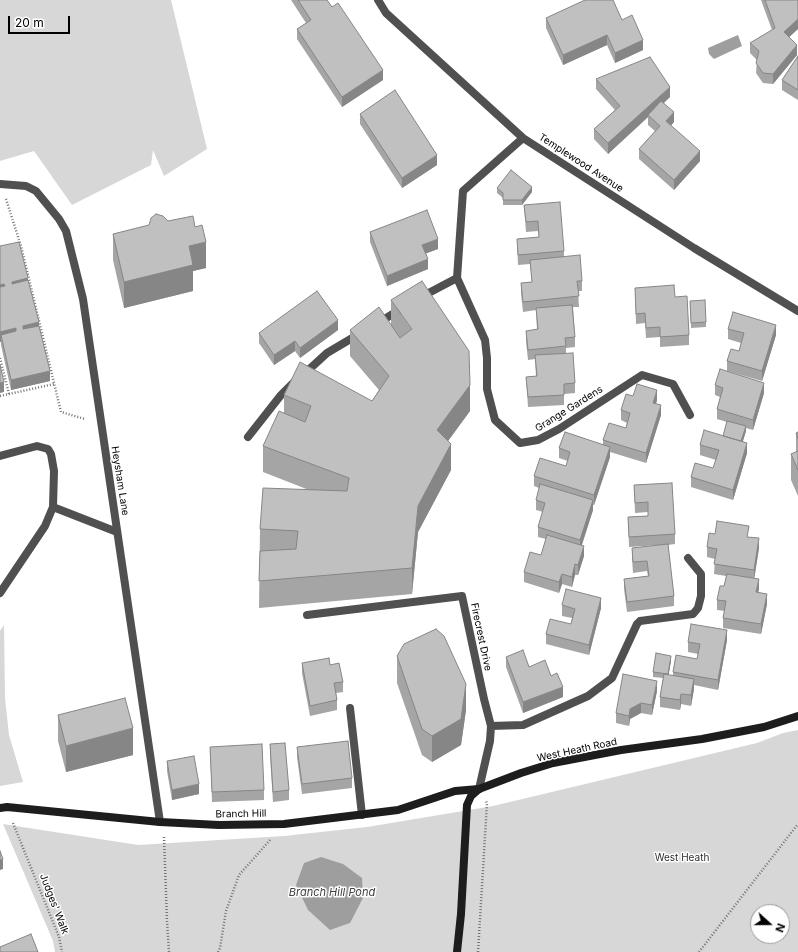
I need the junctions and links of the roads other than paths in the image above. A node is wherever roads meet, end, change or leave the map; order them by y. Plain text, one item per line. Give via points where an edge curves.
1 (378, 0) edge
2 (523, 138) junction
3 (0, 184) edge
4 (457, 278) junction
5 (798, 311) edge
6 (690, 415) dead end
7 (248, 437) dead end
8 (0, 456) edge
9 (53, 507) junction
10 (117, 532) junction
11 (688, 558) dead end
12 (0, 593) edge
13 (307, 615) dead end
14 (350, 708) dead end
15 (798, 716) edge
16 (491, 726) junction
17 (479, 789) junction
18 (3, 808) edge
19 (362, 815) junction
20 (162, 822) junction
21 (457, 952) edge

1 - 2 street, Templewood Avenue via 386,13
2 - 4 street, Grange Gardens via 463,191
2 - 5 street, Templewood Avenue via 694,248
3 - 10 street, Heysham Lane via 26,186 36,191 66,231 83,299
4 - 6 street, Grange Gardens via 485,340 487,390 495,420 520,443 538,440 559,429 642,375 673,384
4 - 7 street via 327,353 281,394
8 - 9 street via 38,446 48,449 54,471
9 - 10 street
9 - 12 street via 45,526
10 - 20 street, Heysham Lane
11 - 16 street via 701,574 701,596 698,608 693,614 640,621 612,678 588,696 523,725
13 - 16 street, Firecrest Drive via 462,596
14 - 19 street
15 - 17 street, West Heath Road via 764,727 702,739 552,763
16 - 17 street, Firecrest Drive
17 - 19 street, Branch Hill via 455,791 398,810
17 - 21 street via 467,805
18 - 20 street, Branch Hill
19 - 20 street, Branch Hill via 284,824 219,825

